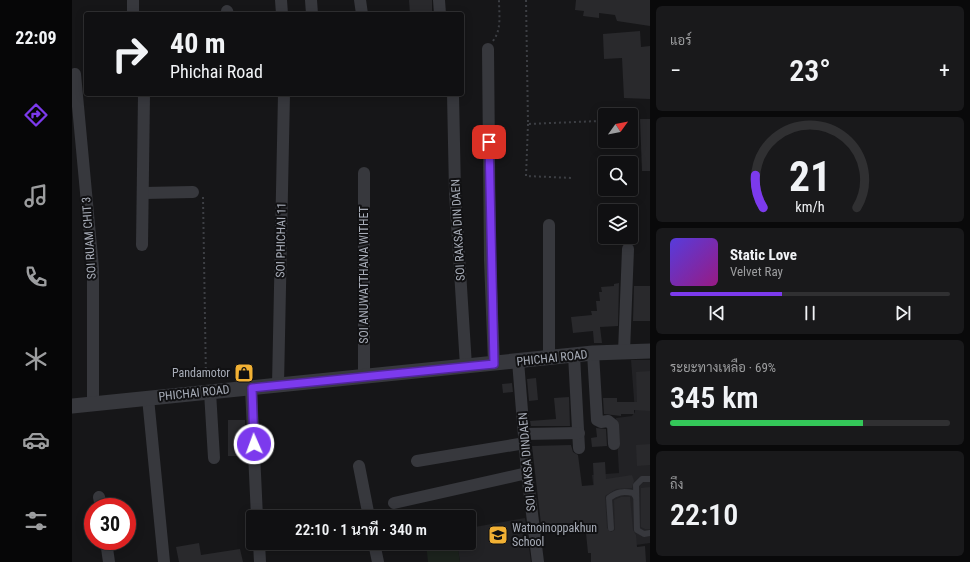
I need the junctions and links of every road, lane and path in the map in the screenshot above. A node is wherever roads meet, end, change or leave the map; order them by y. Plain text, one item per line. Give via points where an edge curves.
1 (133, 0) edge
2 (281, 0) edge
3 (311, 0) edge
4 (360, 0) edge
5 (439, 0) edge
6 (499, 0) edge
7 (526, 0) edge
8 (133, 12) edge
9 (282, 12) edge
10 (312, 12) edge
11 (362, 12) edge
12 (440, 12) edge
13 (488, 49) joint
14 (78, 73) edge
15 (144, 96) edge
16 (284, 96) edge
17 (453, 96) edge
18 (598, 121) edge
19 (528, 124) junction
20 (364, 173) dead end
21 (573, 178) dead end
22 (198, 192) joint
23 (144, 193) junction
24 (549, 225) dead end
25 (142, 245) dead end
26 (628, 249) dead end
27 (650, 351) edge
28 (624, 352) junction
29 (593, 353) junction
30 (574, 355) junction
31 (549, 358) junction
32 (518, 361) junction
33 (494, 364) junction
34 (466, 366) junction
35 (364, 376) junction
36 (278, 385) junction
37 (252, 388) junction
38 (208, 392) junction
39 (148, 398) junction
40 (93, 403) junction
41 (72, 406) edge
42 (579, 433) junction
43 (525, 439) junction
44 (614, 444) dead end
45 (579, 448) dead end
46 (214, 458) dead end
47 (417, 462) dead end
48 (360, 466) dead end
49 (527, 473) junction
50 (650, 479) edge
51 (636, 497) junction
52 (394, 503) dead end
53 (257, 510) edge
54 (368, 510) edge
55 (611, 528) dead end
56 (650, 533) edge
57 (107, 550) edge
58 (259, 550) edge
59 (375, 550) edge
60 (109, 562) edge
61 (164, 562) edge
62 (260, 562) edge
63 (378, 562) edge
64 (538, 562) edge

1 - 8 street
2 - 9 street
3 - 10 street
4 - 11 street
5 - 12 street
6 - 13 path via 498,35
7 - 19 path
13 - 33 street via 490,260
14 - 40 street, SOI RUAM CHIT 3 via 93,268
15 - 23 street
16 - 36 street, SOI PHICHAI 11
17 - 34 street, SOI RAKSA DIN DAEN via 455,192
18 - 19 path
19 - 21 path via 526,176
20 - 35 street, SOI ANUWATTHANA WITHET
22 - 23 street
22 - 38 path
23 - 25 street
24 - 31 street
26 - 28 street
27 - 28 street, PHICHAI ROAD
28 - 29 street, PHICHAI ROAD
29 - 30 street, PHICHAI ROAD
29 - 44 street via 597,420 608,421 613,425
30 - 31 street, PHICHAI ROAD
30 - 42 street
31 - 32 street, PHICHAI ROAD
32 - 33 street, PHICHAI ROAD
32 - 43 street, SOI RAKSA DINDAEN
33 - 34 street, PHICHAI ROAD
34 - 35 street, PHICHAI ROAD
35 - 36 street, PHICHAI ROAD
36 - 37 street, PHICHAI ROAD
37 - 38 street, PHICHAI ROAD
37 - 53 street
38 - 39 street, PHICHAI ROAD
38 - 46 street
39 - 40 street, PHICHAI ROAD
39 - 61 street
40 - 41 street, PHICHAI ROAD
42 - 43 street
42 - 45 street
43 - 47 street
43 - 49 street, SOI RAKSA DINDAEN
48 - 54 street
49 - 52 street
49 - 64 street, SOI RAKSA DINDAEN
50 - 51 lane via 642,479 636,485
51 - 55 lane via 633,493 625,491 615,493 609,498
51 - 56 lane via 637,530 644,534
57 - 60 street
58 - 62 street
59 - 63 street

